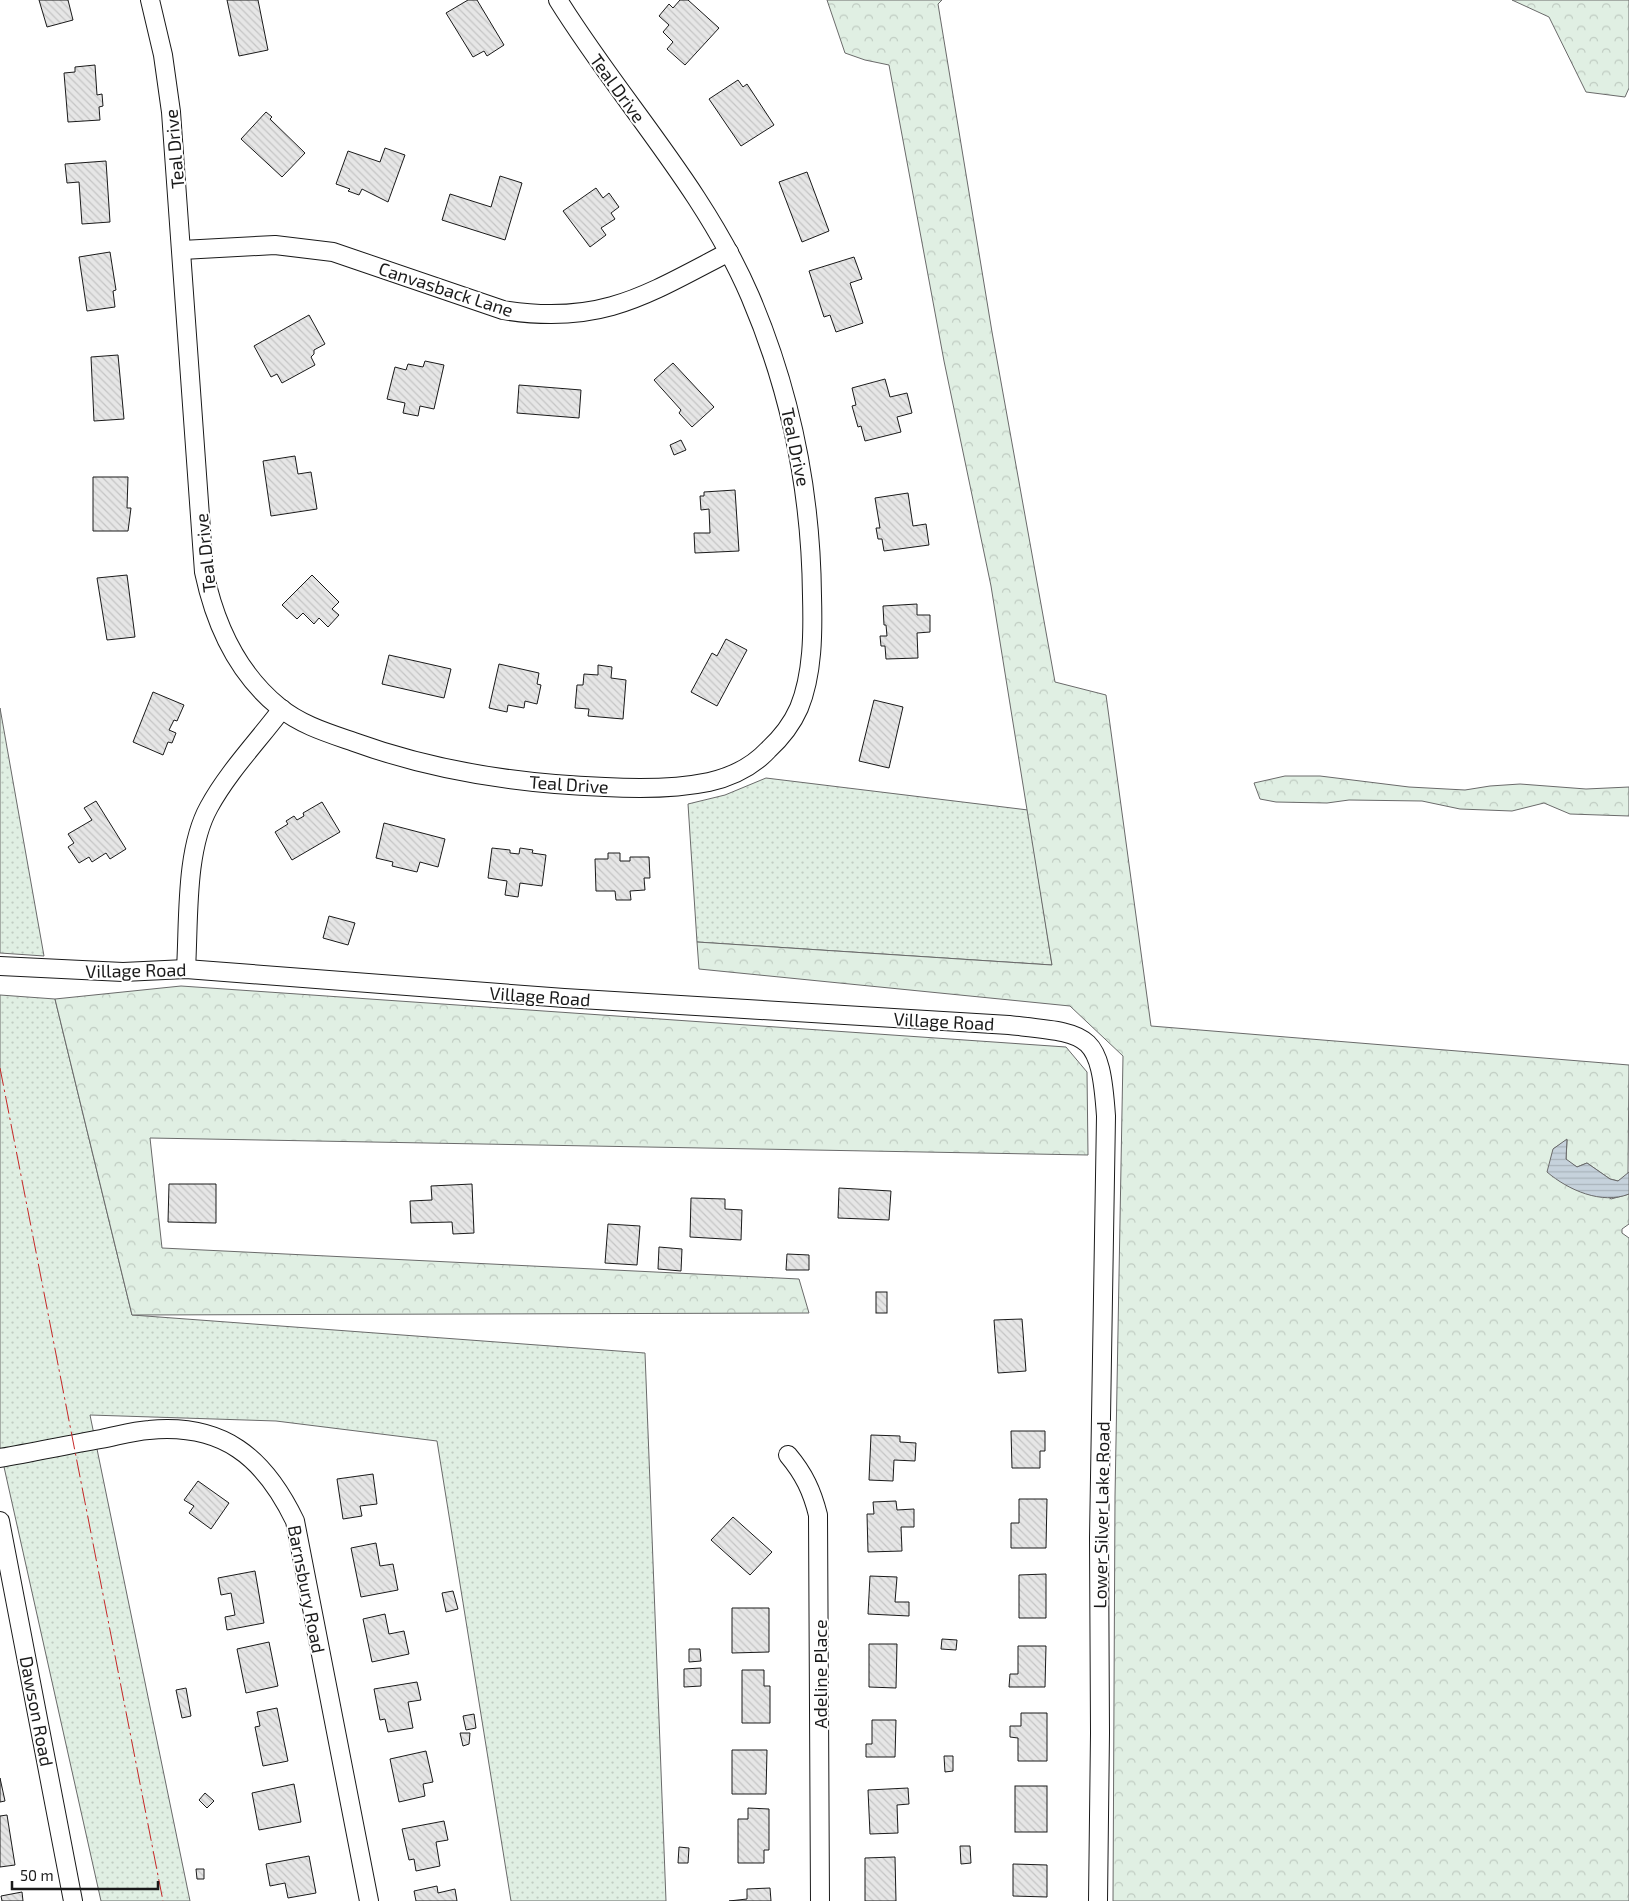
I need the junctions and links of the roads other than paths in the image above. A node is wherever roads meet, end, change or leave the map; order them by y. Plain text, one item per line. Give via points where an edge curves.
1 (150, 0) edge
2 (558, 0) edge
3 (182, 250) junction
4 (729, 252) junction
5 (282, 709) junction
6 (0, 966) edge
7 (186, 969) junction
8 (1079, 1036) joint
9 (788, 1455) dead end
10 (0, 1458) edge
11 (0, 1521) edge
12 (73, 1901) edge
13 (368, 1901) edge
14 (820, 1901) edge
15 (1098, 1901) edge

1 - 3 street, Teal Drive via 172,112
2 - 4 street, Teal Drive via 667,154
3 - 4 street, Canvasback Lane via 275,245 333,252 503,310 532,315 612,308 660,289
3 - 5 street, Teal Drive via 204,572 220,628 235,656 253,681
4 - 5 street, Teal Drive via 761,325 792,421 808,505 812,556 813,621 805,687 786,731 766,753 752,764 710,782 678,787 572,786 452,770 383,752 321,731
5 - 7 street via 222,788 200,830 192,871
6 - 7 street, Village Road via 123,972
7 - 8 street, Village Road via 564,998 1009,1025
8 - 15 street, Lower Silver Lake Road via 1091,1046 1101,1066 1105,1128
9 - 14 street, Adeline Place via 812,1490 818,1515
10 - 13 street, Barnsbury Road via 149,1430 183,1429 222,1439 249,1456 267,1473 295,1520
11 - 12 street, Dawson Road

